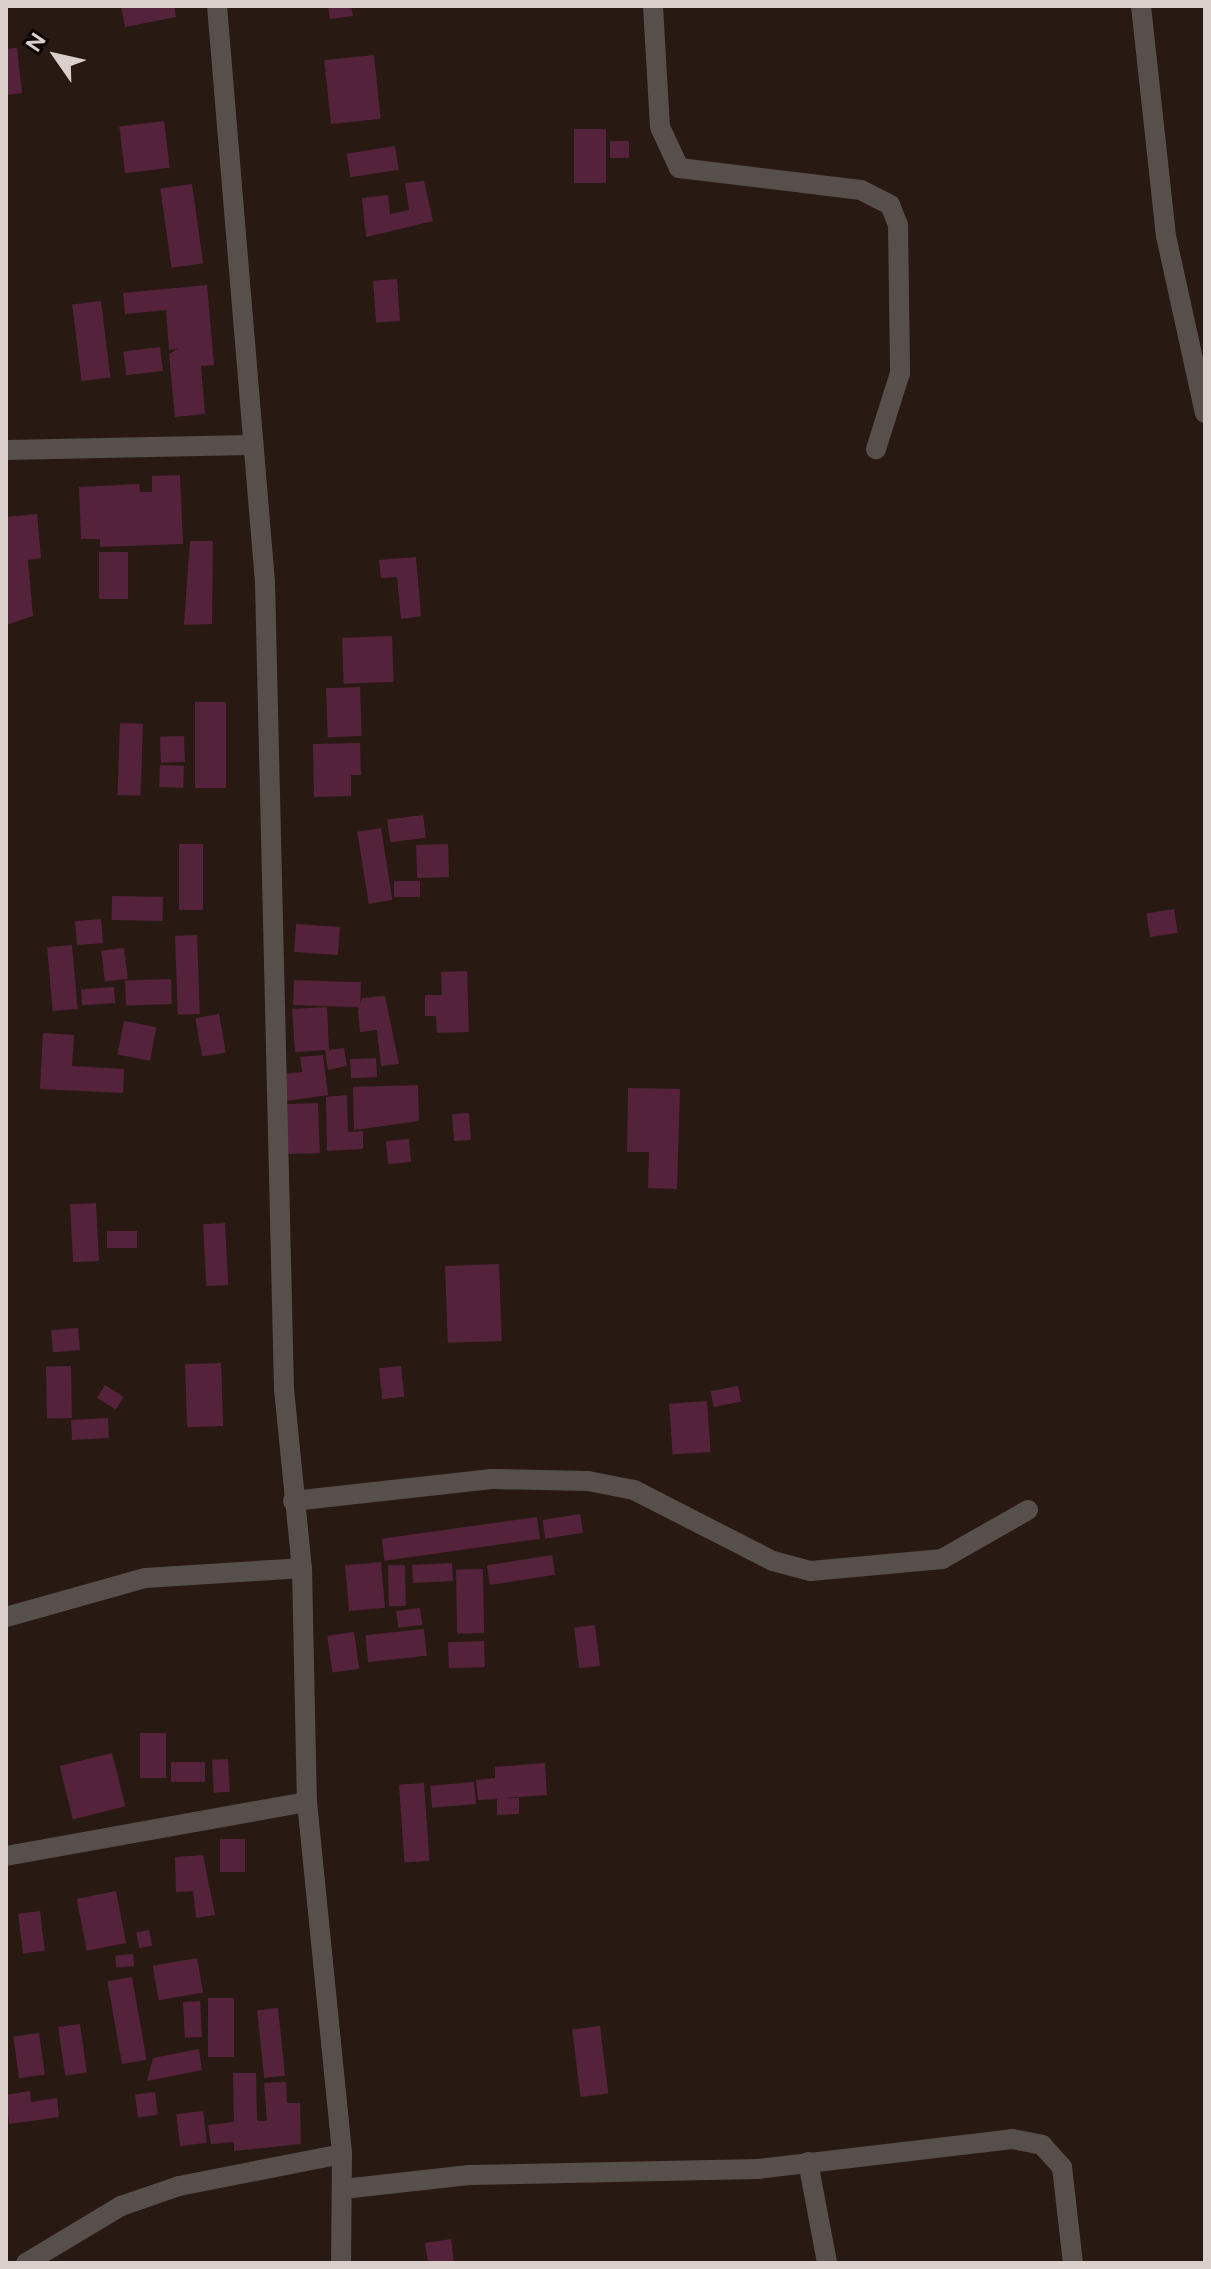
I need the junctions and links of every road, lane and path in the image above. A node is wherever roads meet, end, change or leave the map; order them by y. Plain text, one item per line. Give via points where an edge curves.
1 (217, 6) edge
2 (653, 6) edge
3 (1141, 6) edge
4 (1205, 413) edge
5 (249, 445) junction
6 (876, 449) dead end
7 (6, 450) edge
8 (293, 1501) junction
9 (1028, 1510) dead end
10 (302, 1568) junction
11 (6, 1617) edge
12 (307, 1802) junction
13 (6, 1856) edge
14 (342, 2154) junction
15 (808, 2162) junction
16 (343, 2189) junction
17 (26, 2263) edge
18 (341, 2263) edge
19 (827, 2263) edge
20 (1073, 2263) edge

1 - 5 street via 247,324
2 - 6 street via 660,127 679,168 861,190 890,205 898,225 900,373
3 - 4 street via 1166,236
5 - 7 street
5 - 8 street via 265,582 279,1251
8 - 9 street via 492,1479 588,1481 634,1490 761,1556 811,1571 942,1559
8 - 10 street
10 - 11 street via 145,1578
10 - 12 street
12 - 13 street
12 - 14 street
14 - 16 street
14 - 17 street via 179,2186 121,2206
15 - 16 street via 469,2175
15 - 19 street
15 - 20 street via 1012,2139 1042,2145 1062,2167
16 - 18 street

